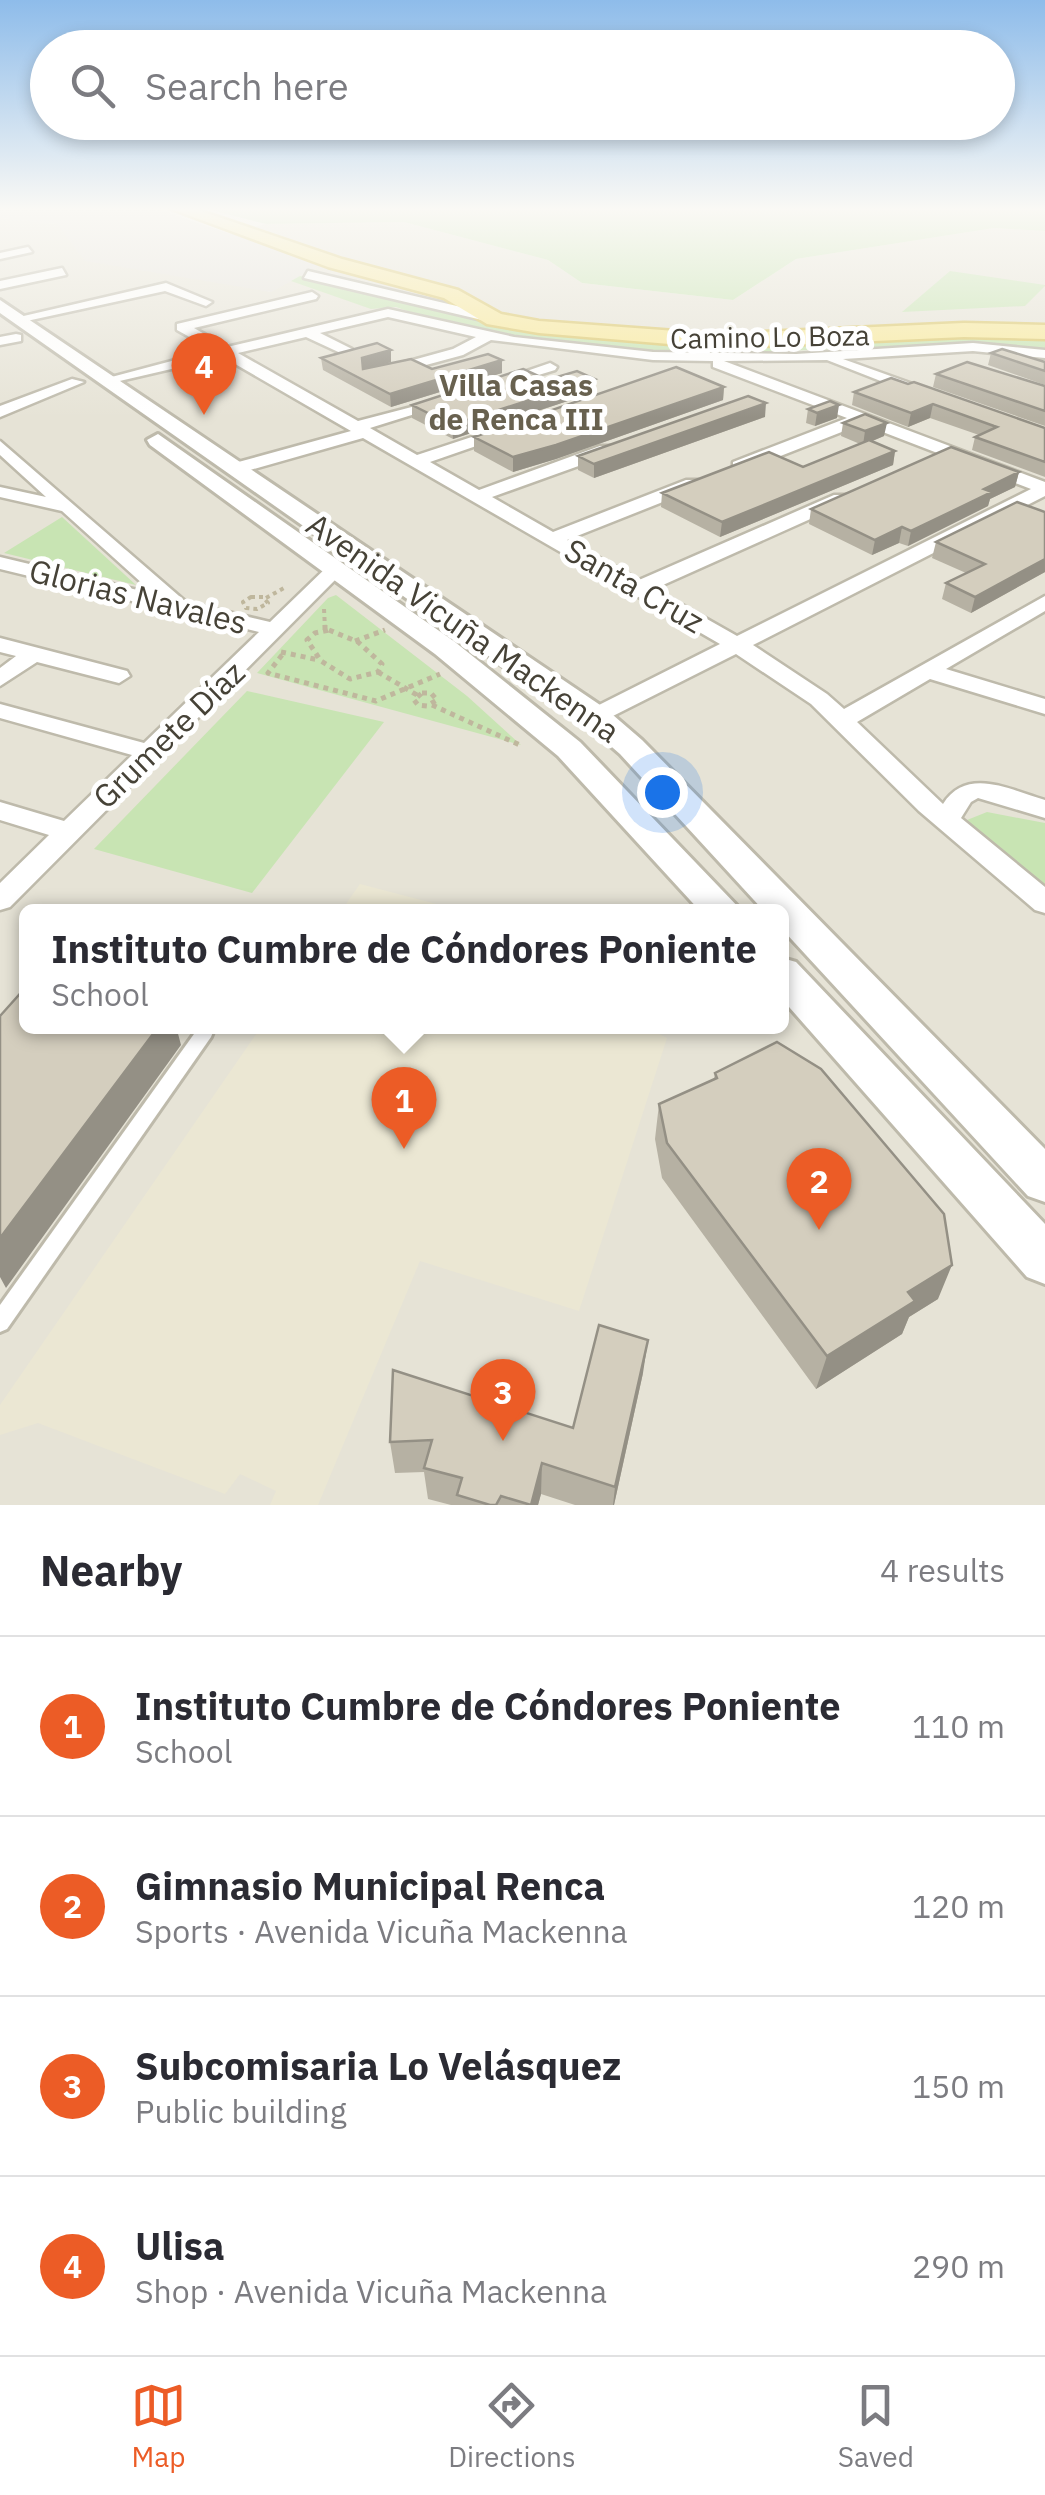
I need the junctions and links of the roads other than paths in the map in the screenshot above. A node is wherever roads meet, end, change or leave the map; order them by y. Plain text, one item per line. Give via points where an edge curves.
1 (32, 278) edge
2 (316, 278) edge
3 (392, 278) edge
4 (0, 285) edge
5 (312, 296) dead end
6 (206, 302) dead end
7 (6, 325) edge
8 (492, 328) junction
9 (306, 332) junction
10 (1045, 332) edge
11 (919, 350) junction
12 (226, 352) junction
13 (347, 352) edge
14 (1045, 354) edge
15 (670, 357) junction
16 (708, 358) junction
17 (825, 358) junction
18 (955, 363) edge
19 (550, 367) dead end
20 (69, 368) junction
21 (371, 376) edge
22 (663, 376) edge
23 (111, 380) junction
24 (494, 385) edge
25 (780, 388) junction
26 (456, 396) edge
27 (935, 396) edge
28 (746, 401) edge
29 (0, 412) edge
30 (860, 418) junction
31 (151, 422) junction
32 (518, 427) edge
33 (361, 429) junction
34 (0, 446) edge
35 (618, 446) edge
36 (947, 451) junction
37 (416, 461) junction
38 (917, 464) edge
39 (237, 468) junction
40 (865, 488) edge
41 (1045, 488) edge
42 (0, 492) edge
43 (478, 496) junction
44 (69, 507) junction
45 (552, 539) junction
46 (0, 563) edge
47 (336, 569) junction
48 (639, 588) junction
49 (1045, 602) edge
50 (181, 607) junction
51 (273, 643) junction
52 (0, 645) edge
53 (738, 645) junction
54 (33, 654) junction
55 (929, 671) junction
56 (118, 676) dead end
57 (0, 679) edge
58 (1045, 707) edge
59 (0, 711) edge
60 (595, 716) junction
61 (841, 721) junction
62 (151, 752) junction
63 (1045, 809) edge
64 (0, 811) edge
65 (946, 820) junction
66 (59, 828) junction
67 (0, 900) edge
68 (1045, 903) edge
69 (716, 904) edge
70 (781, 904) edge
71 (789, 912) edge
72 (789, 981) edge
73 (204, 1034) edge
74 (1045, 1180) edge
75 (1045, 1260) edge
76 (0, 1322) edge

1 - 4 street
2 - 8 street, Camino Lo Boza
3 - 8 main road, Camino Lo Boza via 450,294
5 - 12 street, Santa Cruz via 182,327
6 - 7 street via 166,287
7 - 20 street, Avenida Vicuña Mackenna
8 - 9 street via 394,313
8 - 10 main road, Camino Lo Boza via 717,341
8 - 15 street via 572,349
8 - 21 street via 452,354
9 - 12 street
9 - 13 street
11 - 14 street via 986,347
11 - 17 street
11 - 18 street
12 - 23 street
12 - 33 street, Santa Cruz
15 - 16 street
15 - 22 street
16 - 17 street
16 - 25 street
17 - 27 street
19 - 24 street
20 - 23 street, Avenida Vicuña Mackenna
20 - 29 street
20 - 31 street, Avenida Vicuña Mackenna
23 - 31 street, Avenida Vicuña Mackenna
25 - 28 street
25 - 30 street
26 - 33 street
30 - 36 street
30 - 45 street
31 - 39 street, Avenida Vicuña Mackenna
31 - 47 street, Avenida Vicuña Mackenna
32 - 37 street
33 - 37 street, Santa Cruz
33 - 39 street
34 - 44 street
35 - 43 street
36 - 38 street
36 - 41 street
37 - 43 street, Santa Cruz
39 - 60 street, Avenida Vicuña Mackenna
40 - 48 street
41 - 53 street
42 - 44 street
43 - 45 street, Santa Cruz
44 - 50 street
45 - 48 street, Santa Cruz
46 - 50 street, Glorias Navales
47 - 51 street, Grumete Díaz
47 - 69 street, Avenida Vicuña Mackenna via 570,749
48 - 53 street, Santa Cruz
49 - 55 street
50 - 51 street, Glorias Navales
51 - 62 street, Grumete Díaz
52 - 54 street
53 - 60 street
53 - 61 street, Santa Cruz
54 - 56 street
54 - 57 street
55 - 58 street
55 - 61 street
59 - 62 street
60 - 70 street, Avenida Vicuña Mackenna
61 - 65 street, Santa Cruz
62 - 66 street, Grumete Díaz
63 - 65 street via 975,790 961,796
64 - 66 street
65 - 68 street, Santa Cruz
66 - 67 street, Grumete Díaz
71 - 74 street, Avenida Vicuña Mackenna
72 - 75 street
73 - 76 lane

